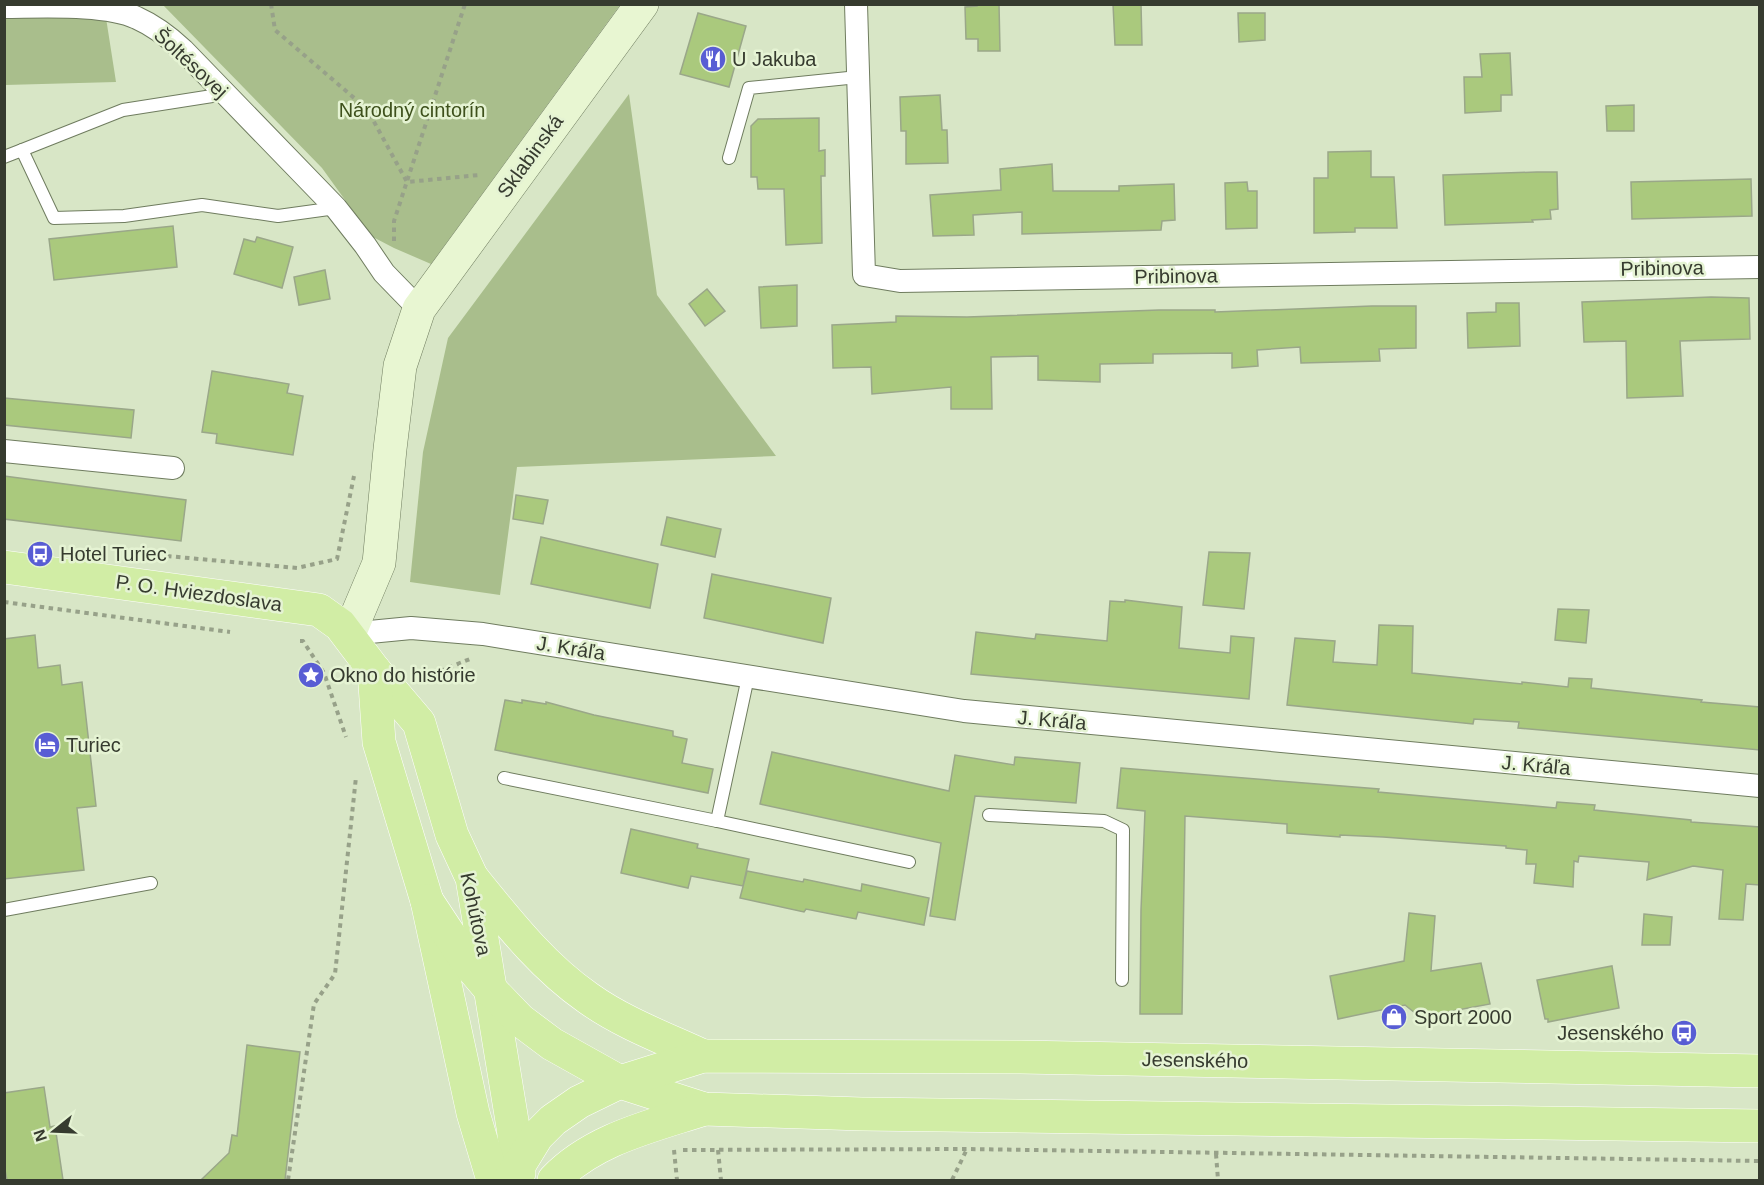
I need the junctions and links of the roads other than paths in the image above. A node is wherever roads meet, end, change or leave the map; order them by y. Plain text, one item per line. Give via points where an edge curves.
1 (642, 4) edge
2 (855, 4) edge
3 (4, 7) edge
4 (117, 8) edge
5 (858, 77) junction
6 (225, 94) junction
7 (22, 150) junction
8 (4, 157) edge
9 (729, 158) dead end
10 (336, 208) junction
11 (1760, 267) edge
12 (419, 309) junction
13 (4, 451) edge
14 (173, 468) dead end
15 (4, 567) edge
16 (349, 634) junction
17 (374, 670) junction
18 (748, 677) junction
19 (504, 778) dead end
20 (1760, 786) edge
21 (989, 815) dead end
22 (717, 821) junction
23 (909, 862) dead end
24 (472, 878) junction
25 (151, 883) dead end
26 (427, 901) junction
27 (4, 910) edge
28 (1122, 980) dead end
29 (490, 990) junction
30 (703, 1056) junction
31 (1760, 1071) edge
32 (620, 1083) junction
33 (704, 1109) junction
34 (1760, 1126) edge
35 (510, 1177) edge
36 (554, 1180) edge

1 - 12 street, Sklabinská
2 - 5 street, Pribinova
3 - 4 street, Šoltésovej
4 - 6 street, Šoltésovej via 164,33
5 - 9 lane via 749,88
5 - 11 street, Pribinova via 864,274 900,281
6 - 7 lane via 123,110
6 - 10 street, Šoltésovej
7 - 8 lane
7 - 10 lane via 54,218 124,216 202,205 278,216
10 - 12 street, Šoltésovej via 395,285
12 - 16 street, Sklabinská via 400,366 379,563
13 - 14 street
15 - 16 main road, P. O. Hviezdoslava via 319,610
16 - 17 main road, Kohútova
16 - 18 street, J. Kráľa via 411,628 483,634
17 - 24 main road, Kohútova via 419,723 452,835
17 - 26 main road via 380,742
18 - 20 street, J. Kráľa via 964,711
18 - 22 lane
19 - 22 lane
21 - 28 lane via 1104,821 1123,830
22 - 23 lane
24 - 29 main road, Kohútova
24 - 30 main road, Jesenského via 520,937 588,998 628,1022
25 - 27 lane
26 - 29 main road
26 - 35 main road via 473,1113
29 - 32 main road via 552,1044
29 - 35 main road, Kohútova
30 - 31 main road, Jesenského via 1020,1057
30 - 32 main road, Jesenského
32 - 33 main road
32 - 35 main road, Jesenského via 579,1102 553,1120 537,1136
33 - 34 main road
33 - 36 main road via 617,1138

